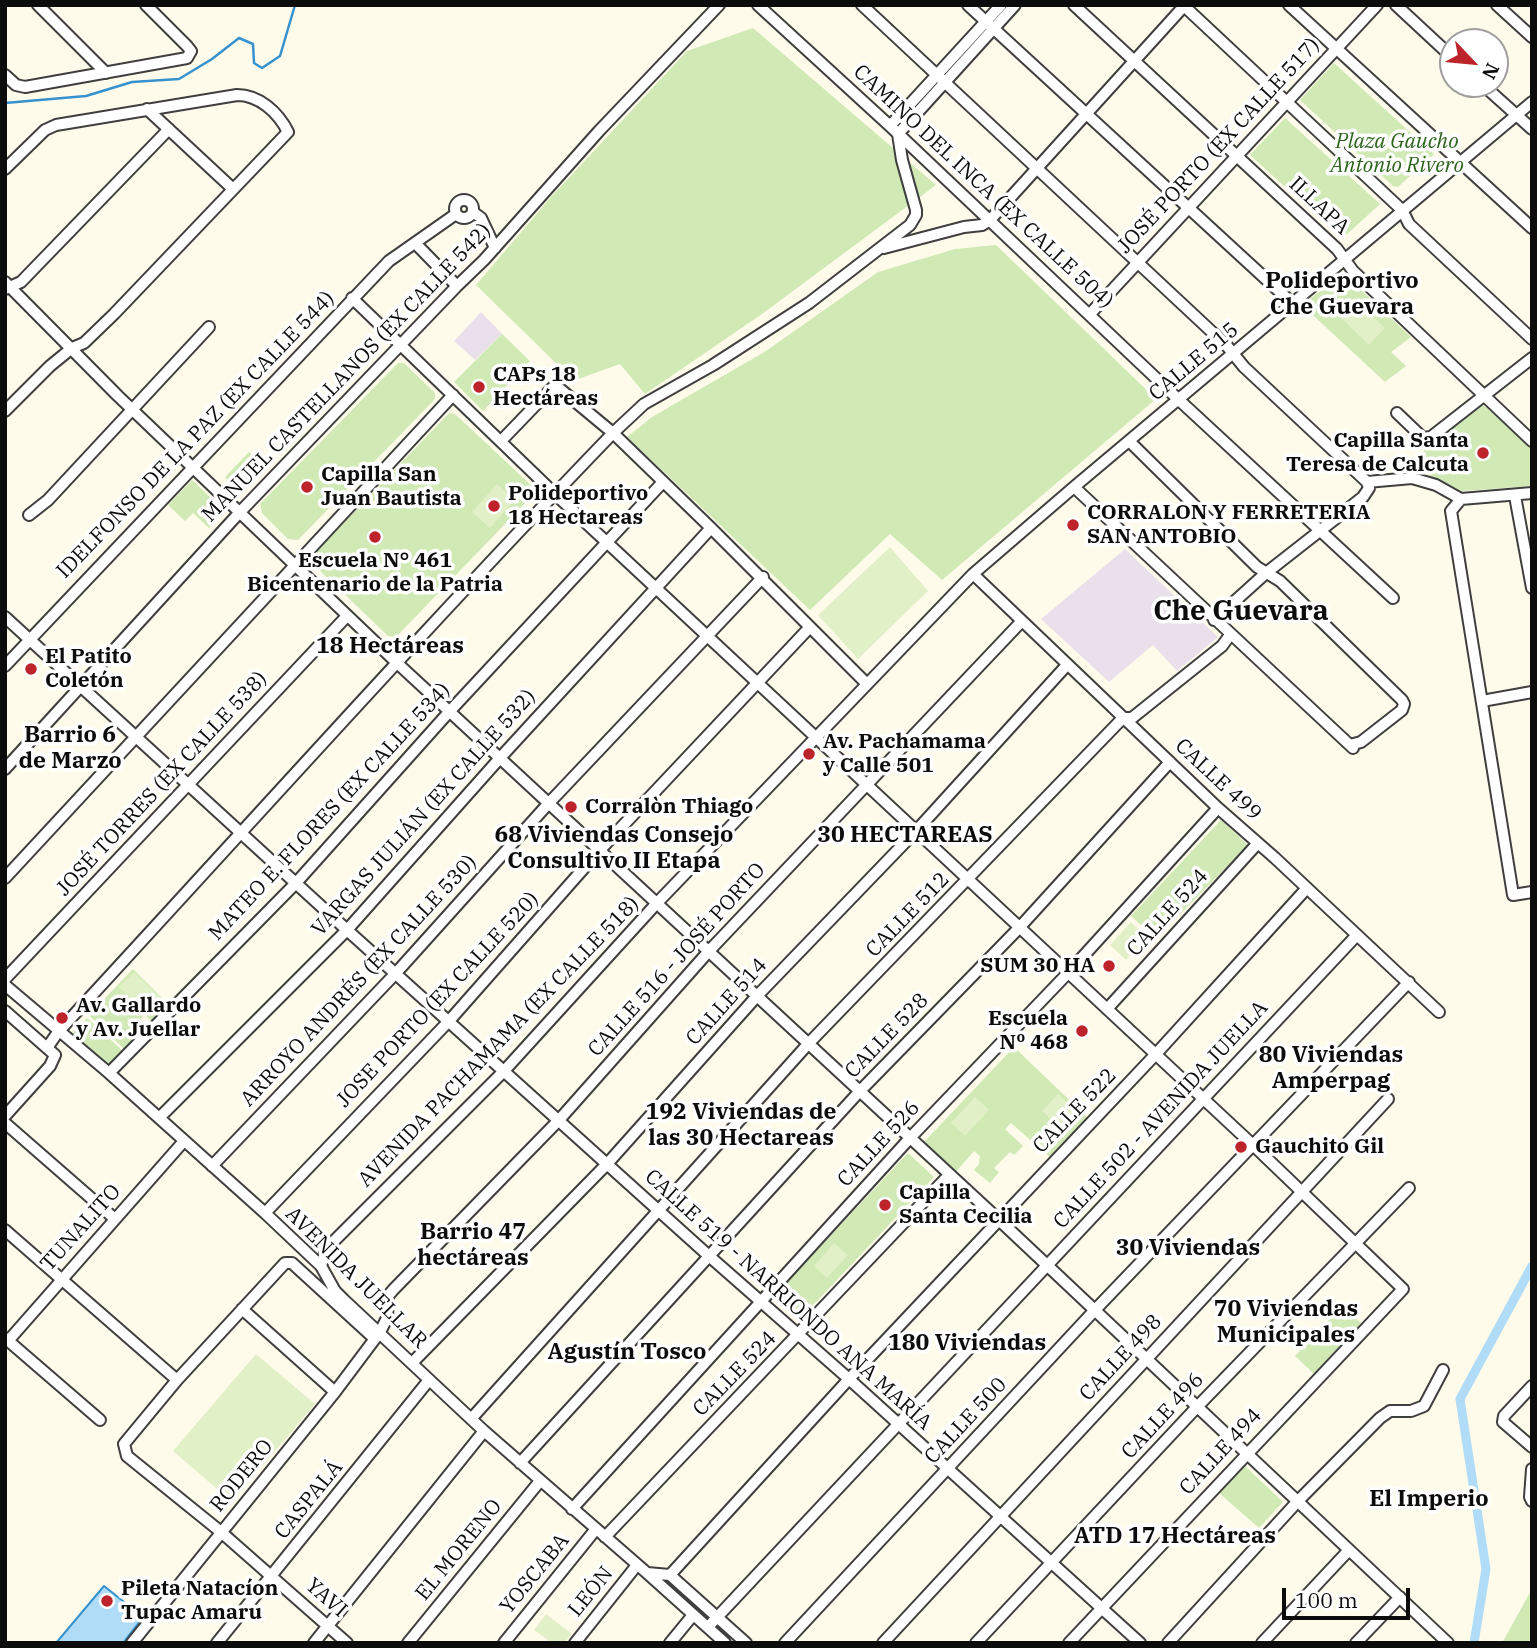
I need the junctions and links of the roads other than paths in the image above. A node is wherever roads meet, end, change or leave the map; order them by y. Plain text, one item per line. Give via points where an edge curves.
1 (38, 5) edge
2 (146, 5) edge
3 (719, 5) edge
4 (758, 5) edge
5 (862, 5) edge
6 (968, 5) edge
7 (1001, 5) edge
8 (1015, 5) edge
9 (1074, 5) edge
10 (1289, 5) edge
11 (1377, 5) edge
12 (1396, 5) edge
13 (1497, 5) edge
14 (1184, 6) edge
15 (990, 25) junction
16 (1532, 37) edge
17 (1439, 45) edge
18 (1337, 48) junction
19 (1134, 61) junction
20 (106, 73) junction
21 (5, 75) edge
22 (941, 78) junction
23 (1497, 98) edge
24 (1532, 102) edge
25 (1287, 103) junction
26 (147, 109) junction
27 (1085, 113) junction
28 (1516, 115) junction
29 (169, 129) junction
30 (1532, 129) edge
31 (894, 130) junction
32 (1238, 157) junction
33 (1460, 161) junction
34 (1038, 167) junction
35 (5, 169) edge
36 (233, 189) junction
37 (1188, 207) junction
38 (1402, 210) junction
39 (990, 220) junction
40 (1532, 228) edge
41 (419, 241) junction
42 (495, 248) junction
43 (878, 249) junction
44 (1345, 259) junction
45 (1138, 262) junction
46 (7, 286) edge
47 (457, 286) junction
48 (352, 298) junction
49 (1292, 303) junction
50 (1090, 314) junction
51 (209, 327) dead end
52 (1532, 339) edge
53 (401, 345) junction
54 (72, 348) junction
55 (1233, 354) junction
56 (1532, 358) edge
57 (453, 395) junction
58 (1484, 397) junction
59 (1179, 400) junction
60 (133, 410) junction
61 (5, 411) edge
62 (1397, 413) dead end
63 (613, 433) junction
64 (501, 441) junction
65 (1129, 441) junction
66 (1532, 442) edge
67 (193, 466) junction
68 (663, 482) junction
69 (1368, 485) junction
70 (1074, 487) junction
71 (1532, 493) edge
72 (555, 494) junction
73 (1515, 496) junction
74 (1461, 499) junction
75 (240, 512) junction
76 (29, 515) dead end
77 (711, 528) junction
78 (1321, 531) junction
79 (607, 542) junction
80 (295, 564) junction
81 (1266, 573) junction
82 (973, 574) junction
83 (762, 577) junction
84 (657, 588) junction
85 (1532, 588) edge
86 (1393, 598) dead end
87 (347, 616) junction
88 (5, 617) edge
89 (1214, 620) junction
90 (1021, 622) junction
91 (810, 627) junction
92 (1230, 635) junction
93 (706, 636) junction
94 (30, 638) junction
95 (396, 663) junction
96 (1067, 665) junction
97 (5, 666) edge
98 (866, 683) junction
99 (757, 684) junction
100 (81, 685) junction
101 (1532, 692) edge
102 (1482, 701) junction
103 (449, 712) junction
104 (1124, 719) junction
105 (137, 737) junction
106 (814, 738) junction
107 (500, 758) junction
108 (1170, 762) junction
109 (5, 769) edge
110 (188, 785) junction
111 (866, 785) junction
112 (548, 804) junction
113 (1218, 808) junction
114 (916, 831) junction
115 (242, 834) junction
116 (1258, 843) junction
117 (599, 851) junction
118 (5, 878) edge
119 (968, 880) junction
120 (296, 883) junction
121 (1307, 888) junction
122 (1532, 892) edge
123 (656, 904) junction
124 (1019, 928) junction
125 (347, 930) junction
126 (1357, 935) junction
127 (709, 951) junction
128 (396, 973) junction
129 (1068, 973) junction
130 (5, 979) edge
131 (1409, 982) junction
132 (5, 985) edge
133 (757, 996) junction
134 (1107, 1009) junction
135 (5, 1010) edge
136 (1439, 1012) dead end
137 (449, 1021) junction
138 (58, 1031) junction
139 (809, 1044) junction
140 (51, 1052) junction
141 (1155, 1055) junction
142 (504, 1071) junction
143 (109, 1073) junction
144 (859, 1092) junction
145 (1202, 1098) junction
146 (1388, 1099) dead end
147 (5, 1116) edge
148 (159, 1118) junction
149 (559, 1120) junction
150 (5, 1123) edge
151 (910, 1138) junction
152 (184, 1141) junction
153 (1254, 1146) junction
154 (607, 1164) junction
155 (212, 1166) junction
156 (950, 1175) junction
157 (1409, 1188) dead end
158 (1302, 1192) junction
159 (659, 1211) junction
160 (265, 1213) junction
161 (115, 1219) junction
162 (998, 1219) junction
163 (5, 1230) edge
164 (1356, 1243) junction
165 (709, 1256) junction
166 (321, 1266) junction
167 (1046, 1266) junction
168 (61, 1279) junction
169 (761, 1302) junction
170 (242, 1309) junction
171 (1094, 1311) junction
172 (378, 1336) junction
173 (798, 1336) junction
174 (7, 1340) edge
175 (1146, 1359) junction
176 (411, 1363) junction
177 (1443, 1370) dead end
178 (849, 1379) junction
179 (177, 1380) junction
180 (429, 1380) junction
181 (1532, 1386) edge
182 (335, 1392) junction
183 (1197, 1407) junction
184 (471, 1419) junction
185 (100, 1420) dead end
186 (897, 1423) junction
187 (484, 1432) junction
188 (1532, 1447) edge
189 (1246, 1453) junction
190 (520, 1463) junction
191 (948, 1468) junction
192 (1532, 1469) edge
193 (540, 1481) junction
194 (1298, 1501) junction
195 (1532, 1501) edge
196 (572, 1509) junction
197 (1001, 1517) junction
198 (221, 1532) junction
199 (600, 1533) junction
200 (1349, 1550) junction
201 (1052, 1562) junction
202 (637, 1565) junction
203 (646, 1573) junction
204 (670, 1575) junction
205 (272, 1577) junction
206 (1400, 1597) junction
207 (1101, 1607) junction
208 (693, 1615) junction
209 (717, 1616) junction
210 (328, 1626) junction
211 (708, 1627) junction
212 (132, 1643) edge
213 (217, 1643) edge
214 (314, 1643) edge
215 (347, 1643) edge
216 (408, 1643) edge
217 (504, 1643) edge
218 (575, 1643) edge
219 (670, 1643) edge
220 (724, 1643) edge
221 (746, 1643) edge
222 (785, 1643) edge
223 (883, 1643) edge
224 (976, 1643) edge
225 (1069, 1643) edge
226 (1140, 1643) edge
227 (1168, 1643) edge
228 (1262, 1643) edge
229 (1356, 1643) edge
230 (1448, 1643) edge

1 - 20 street
2 - 20 street via 191,51 187,58
3 - 42 street, MANUEL CASTELLANOS (EX CALLE 542)
4 - 31 street, CAMINO DEL INCA (EX CALLE 504)
5 - 22 street
6 - 15 street
7 - 15 street
8 - 15 street
9 - 19 street, ILLAPA
10 - 18 street
11 - 18 street, JOSÉ PORTO (EX CALLE 517)
12 - 17 street
13 - 16 street
14 - 19 street
14 - 25 street
15 - 22 street
15 - 27 street
18 - 25 street, JOSÉ PORTO (EX CALLE 517)
18 - 33 street
19 - 27 street
19 - 32 street, ILLAPA
20 - 21 street via 25,87
22 - 31 street
22 - 34 street
23 - 28 street
24 - 28 street, CALLE 515
25 - 32 street, JOSÉ PORTO (EX CALLE 517)
25 - 38 street
26 - 29 street
26 - 35 street via 56,125
26 - 36 street via 237,95 259,99 288,132
27 - 34 street
27 - 37 street
28 - 30 street
28 - 33 street, CALLE 515
29 - 36 street
29 - 46 street via 21,282
31 - 39 street, CAMINO DEL INCA (EX CALLE 504)
31 - 43 street via 916,215
32 - 37 street, JOSÉ PORTO (EX CALLE 517)
32 - 44 street, ILLAPA
33 - 38 street, CALLE 515
33 - 40 street
34 - 39 street
34 - 45 street
36 - 54 street via 114,314 84,343
37 - 45 street, JOSÉ PORTO (EX CALLE 517)
37 - 49 street
38 - 44 street, CALLE 515
38 - 52 street via 1409,224
39 - 43 street
39 - 50 street, CAMINO DEL INCA (EX CALLE 504)
41 - 42 street, IDELFONSO DE LA PAZ (EX CALLE 544) via 456,214 456,205 463,200 471,203 481,218
41 - 47 street
41 - 48 street, IDELFONSO DE LA PAZ (EX CALLE 544) via 389,261
42 - 47 street, MANUEL CASTELLANOS (EX CALLE 542)
43 - 63 street via 809,303 644,404
44 - 49 street, CALLE 515
44 - 58 street, ILLAPA
45 - 50 street, JOSÉ PORTO (EX CALLE 517)
45 - 55 street
46 - 54 street
47 - 53 street, MANUEL CASTELLANOS (EX CALLE 542)
48 - 53 street
48 - 67 street, IDELFONSO DE LA PAZ (EX CALLE 544)
49 - 55 street, CALLE 515
50 - 59 street, CAMINO DEL INCA (EX CALLE 504)
51 - 60 street
53 - 57 street
53 - 75 street, MANUEL CASTELLANOS (EX CALLE 542)
54 - 60 street
54 - 61 street
55 - 59 street, CALLE 515
55 - 69 street
56 - 58 street
57 - 64 street
57 - 80 street
58 - 62 street via 1431,437 1421,436
58 - 66 street, ILLAPA
59 - 65 street, CALLE 515
59 - 78 street, CAMINO DEL INCA (EX CALLE 504)
60 - 67 street
60 - 76 street
63 - 64 street via 570,395 552,388
63 - 68 street
63 - 72 street
64 - 72 street
65 - 70 street, CALLE 515
65 - 81 street
67 - 75 street
67 - 94 street, IDELFONSO DE LA PAZ (EX CALLE 544)
68 - 77 street
68 - 79 street, MATEO E. FLORES (EX CALLE 534)
69 - 74 street via 1412,478
69 - 78 street via 1363,497
70 - 82 street, CALLE 515
70 - 89 street
71 - 73 street
72 - 79 street
72 - 95 street
73 - 74 street
73 - 85 street
74 - 102 street via 1451,511
75 - 80 street
75 - 100 street, MANUEL CASTELLANOS (EX CALLE 542)
77 - 83 street
77 - 84 street, VARGAS JULIÁN (EX CALLE 532)
78 - 81 street
78 - 86 street, CAMINO DEL INCA (EX CALLE 504)
79 - 84 street
79 - 103 street, MATEO E. FLORES (EX CALLE 534)
80 - 87 street
80 - 105 street
81 - 89 street
81 - 92 street via 1280,581 1404,704 1402,710 1353,748
82 - 90 street, CALLE 499
82 - 98 street, AVENIDA PACHAMAMA (EX CALLE 518)
83 - 91 street
83 - 93 street, ARROYO ANDRÉS (EX CALLE 530)
84 - 93 street
84 - 107 street, VARGAS JULIÁN (EX CALLE 532)
87 - 95 street
87 - 110 street, JOSÉ TORRES (EX CALLE 538)
88 - 94 street, CALLE 519 - NARRIONDO ANA MARÍA
89 - 92 street
90 - 96 street, CALLE 499
90 - 111 street, CALLE 516 - JOSÉ PORTO
91 - 98 street
91 - 99 street, JOSE PORTO (EX CALLE 520)
92 - 104 street, CALLE 512 via 1132,718
93 - 99 street
93 - 112 street, ARROYO ANDRÉS (EX CALLE 530)
94 - 97 street, IDELFONSO DE LA PAZ (EX CALLE 544)
94 - 100 street, CALLE 519 - NARRIONDO ANA MARÍA
95 - 103 street
95 - 115 street
96 - 104 street, CALLE 499
96 - 114 street, CALLE 514
98 - 106 street, AVENIDA PACHAMAMA (EX CALLE 518)
99 - 106 street
99 - 117 street, JOSE PORTO (EX CALLE 520)
100 - 105 street, CALLE 519 - NARRIONDO ANA MARÍA
100 - 109 street, MANUEL CASTELLANOS (EX CALLE 542)
101 - 102 street
102 - 122 street via 1513,895
103 - 107 street
103 - 120 street, MATEO E. FLORES (EX CALLE 534)
104 - 108 street, CALLE 499
104 - 119 street, CALLE 512
105 - 110 street, CALLE 519 - NARRIONDO ANA MARÍA
105 - 118 street
106 - 111 street
106 - 123 street, AVENIDA PACHAMAMA (EX CALLE 518)
107 - 112 street
107 - 125 street, VARGAS JULIÁN (EX CALLE 532)
108 - 113 street, CALLE 499
108 - 124 street, CALLE 528
110 - 115 street, CALLE 519 - NARRIONDO ANA MARÍA
110 - 130 street, JOSÉ TORRES (EX CALLE 538)
111 - 114 street
111 - 127 street, CALLE 516 - JOSÉ PORTO
112 - 117 street
112 - 128 street, ARROYO ANDRÉS (EX CALLE 530)
113 - 116 street, CALLE 499
113 - 129 street, CALLE 526
114 - 119 street
114 - 133 street, CALLE 514
115 - 120 street, CALLE 519 - NARRIONDO ANA MARÍA
115 - 138 street
116 - 121 street, CALLE 499
116 - 134 street, CALLE 524
117 - 123 street
117 - 137 street, JOSE PORTO (EX CALLE 520)
119 - 124 street
119 - 139 street, CALLE 512
120 - 125 street, CALLE 519 - NARRIONDO ANA MARÍA
120 - 143 street, MATEO E. FLORES (EX CALLE 534)
121 - 126 street, CALLE 499
121 - 141 street, CALLE 522
123 - 127 street
123 - 142 street, AVENIDA PACHAMAMA (EX CALLE 518)
124 - 129 street
124 - 144 street, CALLE 528
125 - 128 street, CALLE 519 - NARRIONDO ANA MARÍA
125 - 148 street, VARGAS JULIÁN (EX CALLE 532)
126 - 131 street, CALLE 499
126 - 145 street, CALLE 502 - AVENIDA JUELLA
127 - 133 street
127 - 149 street, CALLE 516 - JOSÉ PORTO
128 - 137 street, CALLE 519 - NARRIONDO ANA MARÍA
128 - 155 street, ARROYO ANDRÉS (EX CALLE 530)
129 - 134 street
129 - 151 street, CALLE 526
131 - 136 street, CALLE 499
131 - 153 street, CALLE 500
132 - 138 street, AVENIDA JUELLAR
133 - 139 street
133 - 154 street, CALLE 514
134 - 141 street
135 - 140 street
137 - 142 street, CALLE 519 - NARRIONDO ANA MARÍA
137 - 160 street, JOSE PORTO (EX CALLE 520)
138 - 140 street
138 - 143 street, AVENIDA JUELLAR
139 - 144 street
139 - 159 street, CALLE 512
140 - 147 street via 50,1066
141 - 145 street
141 - 162 street, CALLE 522
142 - 149 street, CALLE 519 - NARRIONDO ANA MARÍA
142 - 166 street, AVENIDA PACHAMAMA (EX CALLE 518) via 334,1241
143 - 148 street, AVENIDA JUELLAR
144 - 151 street
144 - 165 street, CALLE 528
145 - 153 street
145 - 167 street, CALLE 502 - AVENIDA JUELLA
146 - 158 street, CALLE 498
148 - 152 street, AVENIDA JUELLAR
149 - 154 street, CALLE 519 - NARRIONDO ANA MARÍA
149 - 172 street, CALLE 516 - JOSÉ PORTO via 393,1290
150 - 161 street
151 - 156 street
151 - 169 street, CALLE 526
152 - 155 street, AVENIDA JUELLAR
152 - 161 street, TUNALITO
153 - 158 street
153 - 171 street, CALLE 500
154 - 159 street, CALLE 519 - NARRIONDO ANA MARÍA
154 - 176 street, CALLE 514
155 - 160 street, AVENIDA JUELLAR
156 - 162 street
156 - 173 street, CALLE 524
157 - 164 street, CALLE 496
158 - 164 street
158 - 175 street, CALLE 498
159 - 165 street, CALLE 519 - NARRIONDO ANA MARÍA
159 - 184 street, CALLE 512
160 - 166 street, AVENIDA JUELLAR
161 - 168 street, TUNALITO
162 - 167 street
162 - 178 street, CALLE 522
163 - 168 street
164 - 183 street, CALLE 496
164 - 189 street, CALLE 494 via 1403,1289
165 - 169 street, CALLE 519 - NARRIONDO ANA MARÍA
165 - 190 street, CALLE 528
166 - 172 street, AVENIDA JUELLAR via 335,1291
167 - 171 street
167 - 186 street, CALLE 502 - AVENIDA JUELLA
168 - 174 street, TUNALITO
168 - 179 street
169 - 173 street, CALLE 519 - NARRIONDO ANA MARÍA
169 - 196 street, CALLE 526
170 - 172 street via 285,1263 292,1264
170 - 179 street
170 - 182 street
171 - 175 street
171 - 191 street, CALLE 500
172 - 176 street, AVENIDA JUELLAR
172 - 182 street, RODERO
173 - 178 street, CALLE 519 - NARRIONDO ANA MARÍA
173 - 199 street, CALLE 524
174 - 185 street
175 - 183 street
175 - 197 street, CALLE 498
176 - 180 street, AVENIDA JUELLAR
177 - 194 street via 1424,1406 1390,1411
178 - 186 street, CALLE 519 - NARRIONDO ANA MARÍA
178 - 204 street, CALLE 522
179 - 198 street, YAVI via 124,1444 127,1456
180 - 184 street, AVENIDA JUELLAR
180 - 205 street, CASPALÁ
181 - 188 street via 1503,1422
182 - 198 street, RODERO
183 - 189 street
183 - 201 street, CALLE 496
184 - 187 street, AVENIDA JUELLAR
186 - 191 street, CALLE 519 - NARRIONDO ANA MARÍA
186 - 209 street, CALLE 502 - AVENIDA JUELLA
187 - 190 street, AVENIDA JUELLAR
187 - 210 street
189 - 194 street
189 - 207 street, CALLE 494
190 - 193 street, AVENIDA JUELLAR
191 - 197 street, CALLE 519 - NARRIONDO ANA MARÍA
191 - 222 street, CALLE 500
192 - 195 street
193 - 196 street, AVENIDA JUELLAR
193 - 216 street, EL MORENO
194 - 200 street
194 - 227 street
196 - 199 street, AVENIDA JUELLAR
197 - 201 street, CALLE 519 - NARRIONDO ANA MARÍA
197 - 223 street, CALLE 498
198 - 205 street, YAVI
198 - 212 street, RODERO
199 - 202 street, AVENIDA JUELLAR
199 - 217 street, YOSCABA
200 - 206 street
200 - 228 street
201 - 207 street, CALLE 519 - NARRIONDO ANA MARÍA
201 - 224 street, CALLE 496
202 - 203 street, AVENIDA JUELLAR
202 - 218 street, LEÓN
203 - 204 street
203 - 208 street, AVENIDA JUELLAR
204 - 209 street
205 - 210 street, YAVI
205 - 213 street, CASPALÁ
206 - 229 street
206 - 230 street
207 - 225 street, CALLE 494
207 - 226 street, CALLE 519 - NARRIONDO ANA MARÍA
208 - 211 street, AVENIDA JUELLAR
208 - 219 street
209 - 211 street, CALLE 502 - AVENIDA JUELLA
209 - 221 street
210 - 214 street
210 - 215 street, YAVI
211 - 220 street, AVENIDA JUELLAR

